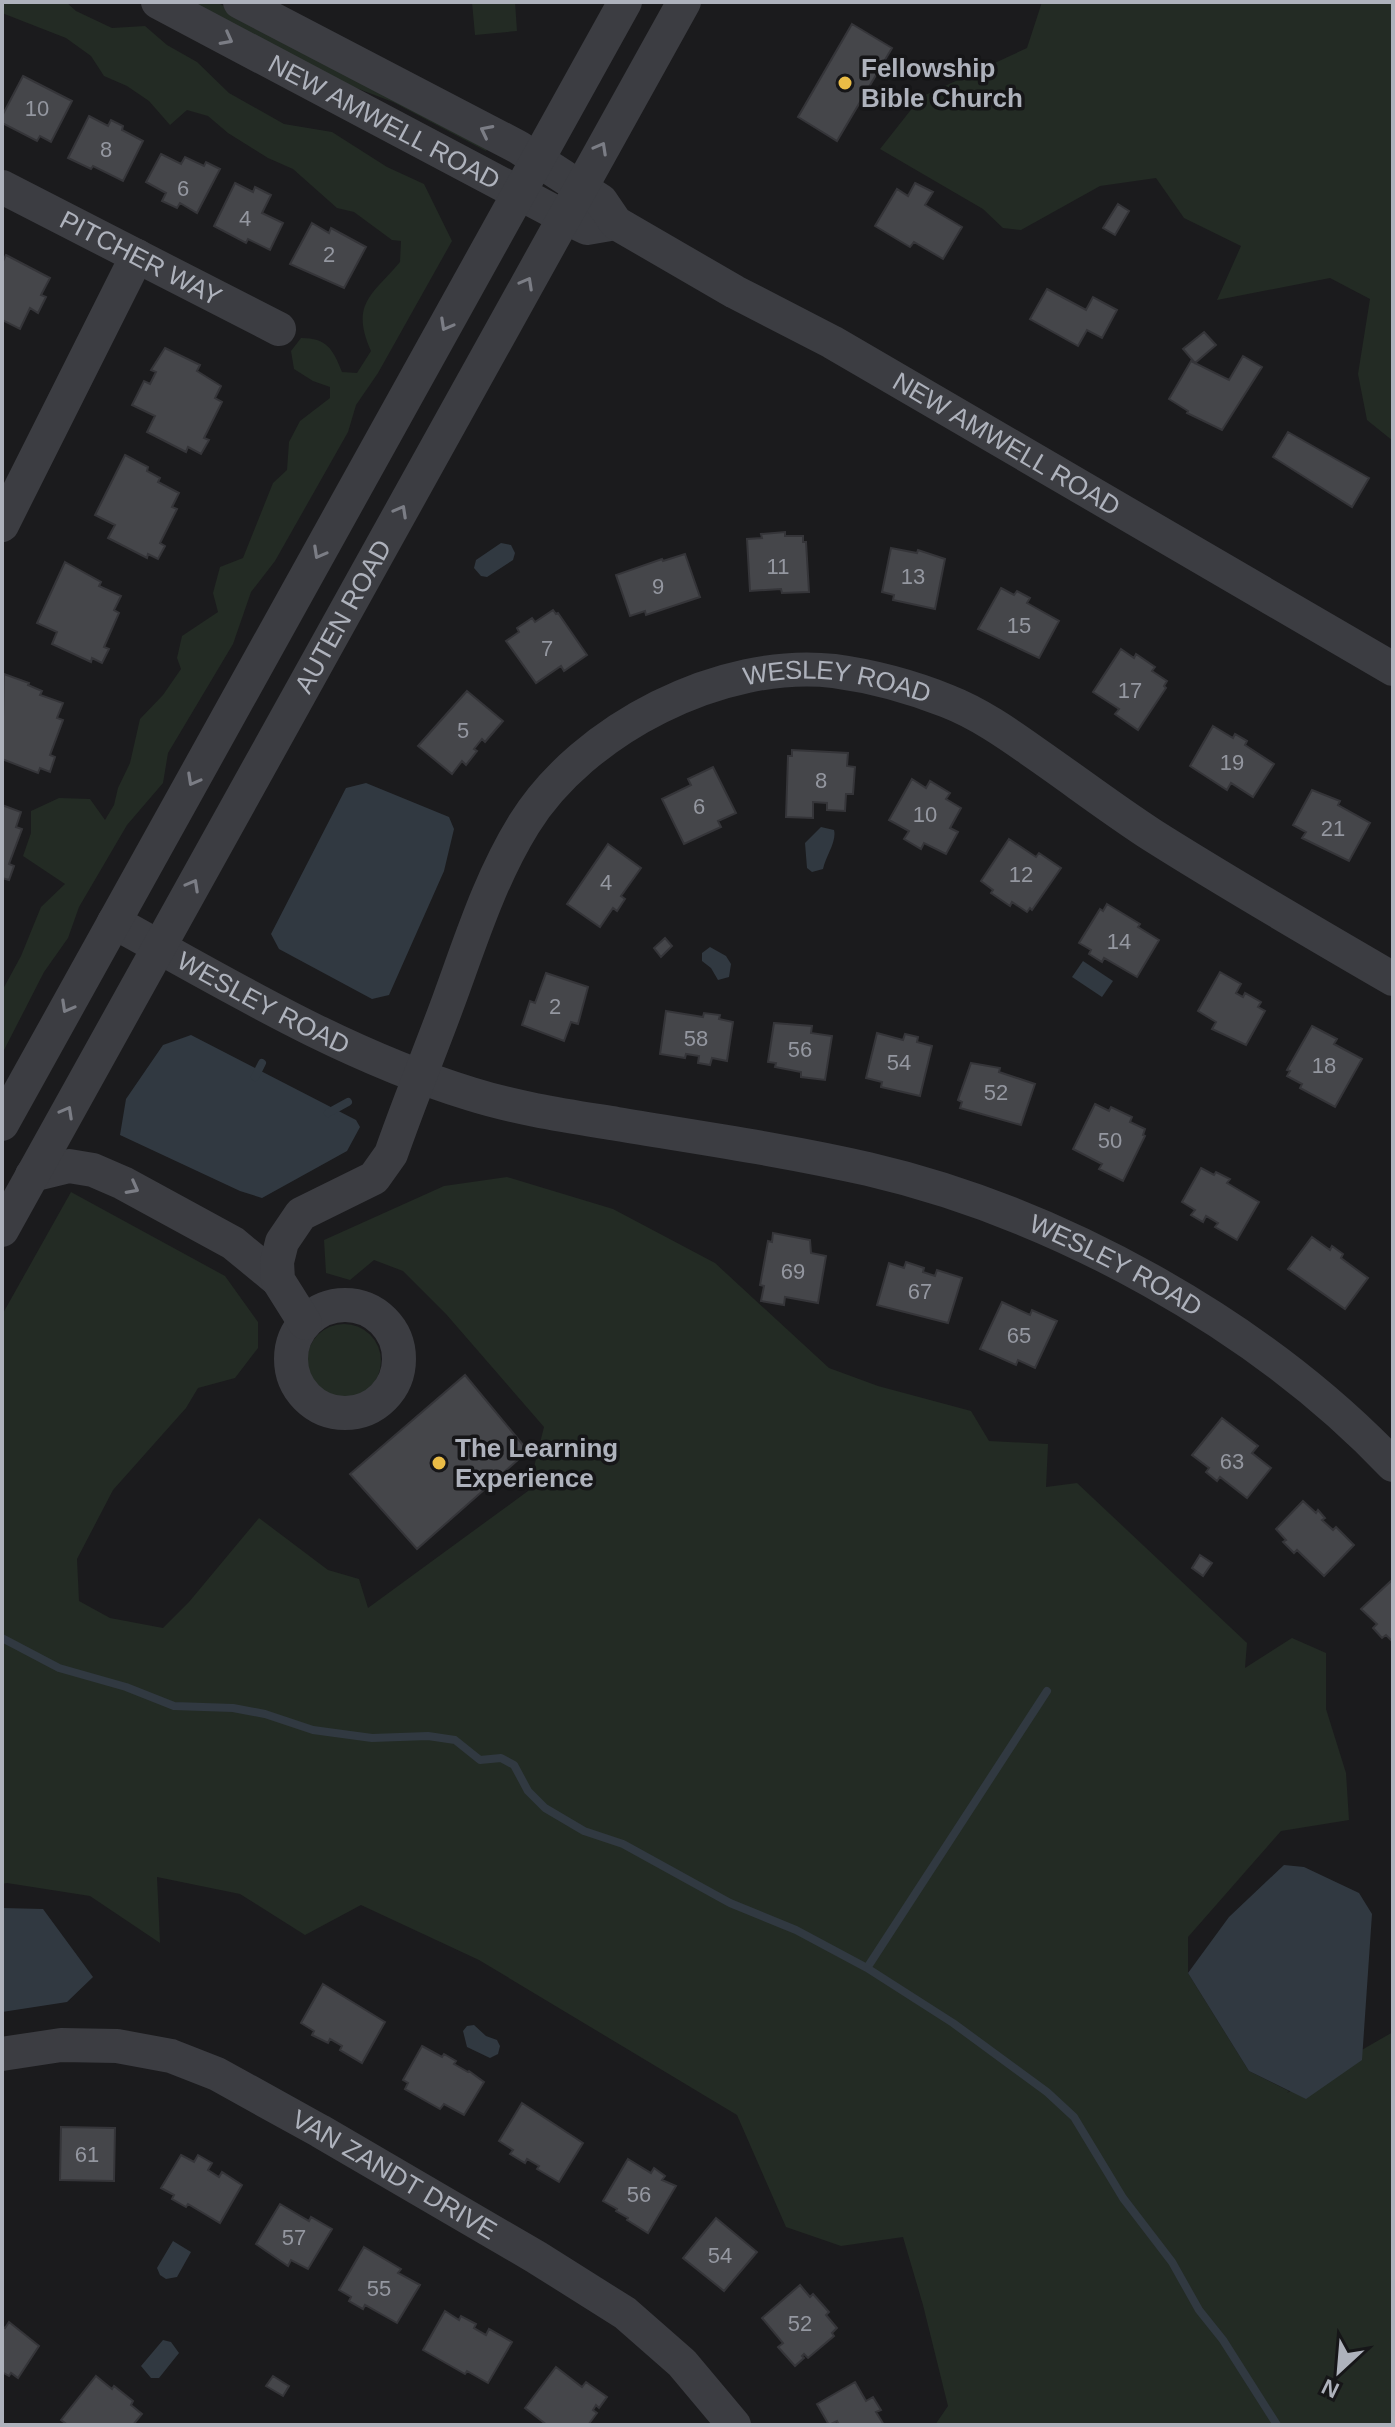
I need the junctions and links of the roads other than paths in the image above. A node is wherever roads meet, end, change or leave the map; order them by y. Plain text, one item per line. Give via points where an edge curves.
1 (158, 2) edge
2 (240, 2) edge
3 (625, 2) edge
4 (684, 2) edge
5 (538, 159) junction
6 (2, 187) edge
7 (519, 194) junction
8 (572, 202) junction
9 (137, 256) junction
10 (279, 329) dead end
11 (2, 525) edge
12 (1393, 669) edge
13 (114, 922) junction
14 (159, 947) junction
15 (1393, 979) edge
16 (418, 1077) junction
17 (2, 1124) edge
18 (32, 1175) junction
19 (2, 1230) edge
20 (278, 1280) junction
21 (305, 1323) dead end
22 (1393, 1465) edge
23 (2, 2054) edge
24 (734, 2425) edge

1 -> 7 street, NEW AMWELL ROAD
5 -> 2 street, NEW AMWELL ROAD
3 - 5 street, AUTEN ROAD
8 -> 4 street, AUTEN ROAD
5 - 7 street, AUTEN ROAD
5 - 8 street, NEW AMWELL ROAD
6 - 9 street, PITCHER WAY
7 - 8 street, NEW AMWELL ROAD
7 -> 13 street, AUTEN ROAD
8 - 12 street, NEW AMWELL ROAD via 601,201 616,223 832,342
14 -> 8 street, AUTEN ROAD
9 - 10 street, PITCHER WAY
9 - 11 street
13 - 14 street, WESLEY ROAD
13 -> 17 street, AUTEN ROAD
14 - 16 street, WESLEY ROAD via 335,1042
18 -> 14 street, AUTEN ROAD
15 - 16 street, WESLEY ROAD via 1150,833 998,727 948,701 833,671 780,672 733,680 642,716 601,742 559,779 525,822 494,876
16 - 20 street via 391,1154 374,1178 301,1214 282,1242
16 - 22 street, WESLEY ROAD via 537,1111 869,1170 1014,1215 1091,1249 1249,1342 1311,1389
18 - 19 street, AUTEN ROAD
18 -> 20 street via 69,1166 103,1174 233,1243
20 - 21 street
23 - 24 street, VAN ZANDT DRIVE via 61,2045 117,2046 171,2056 217,2074 625,2313 682,2363

